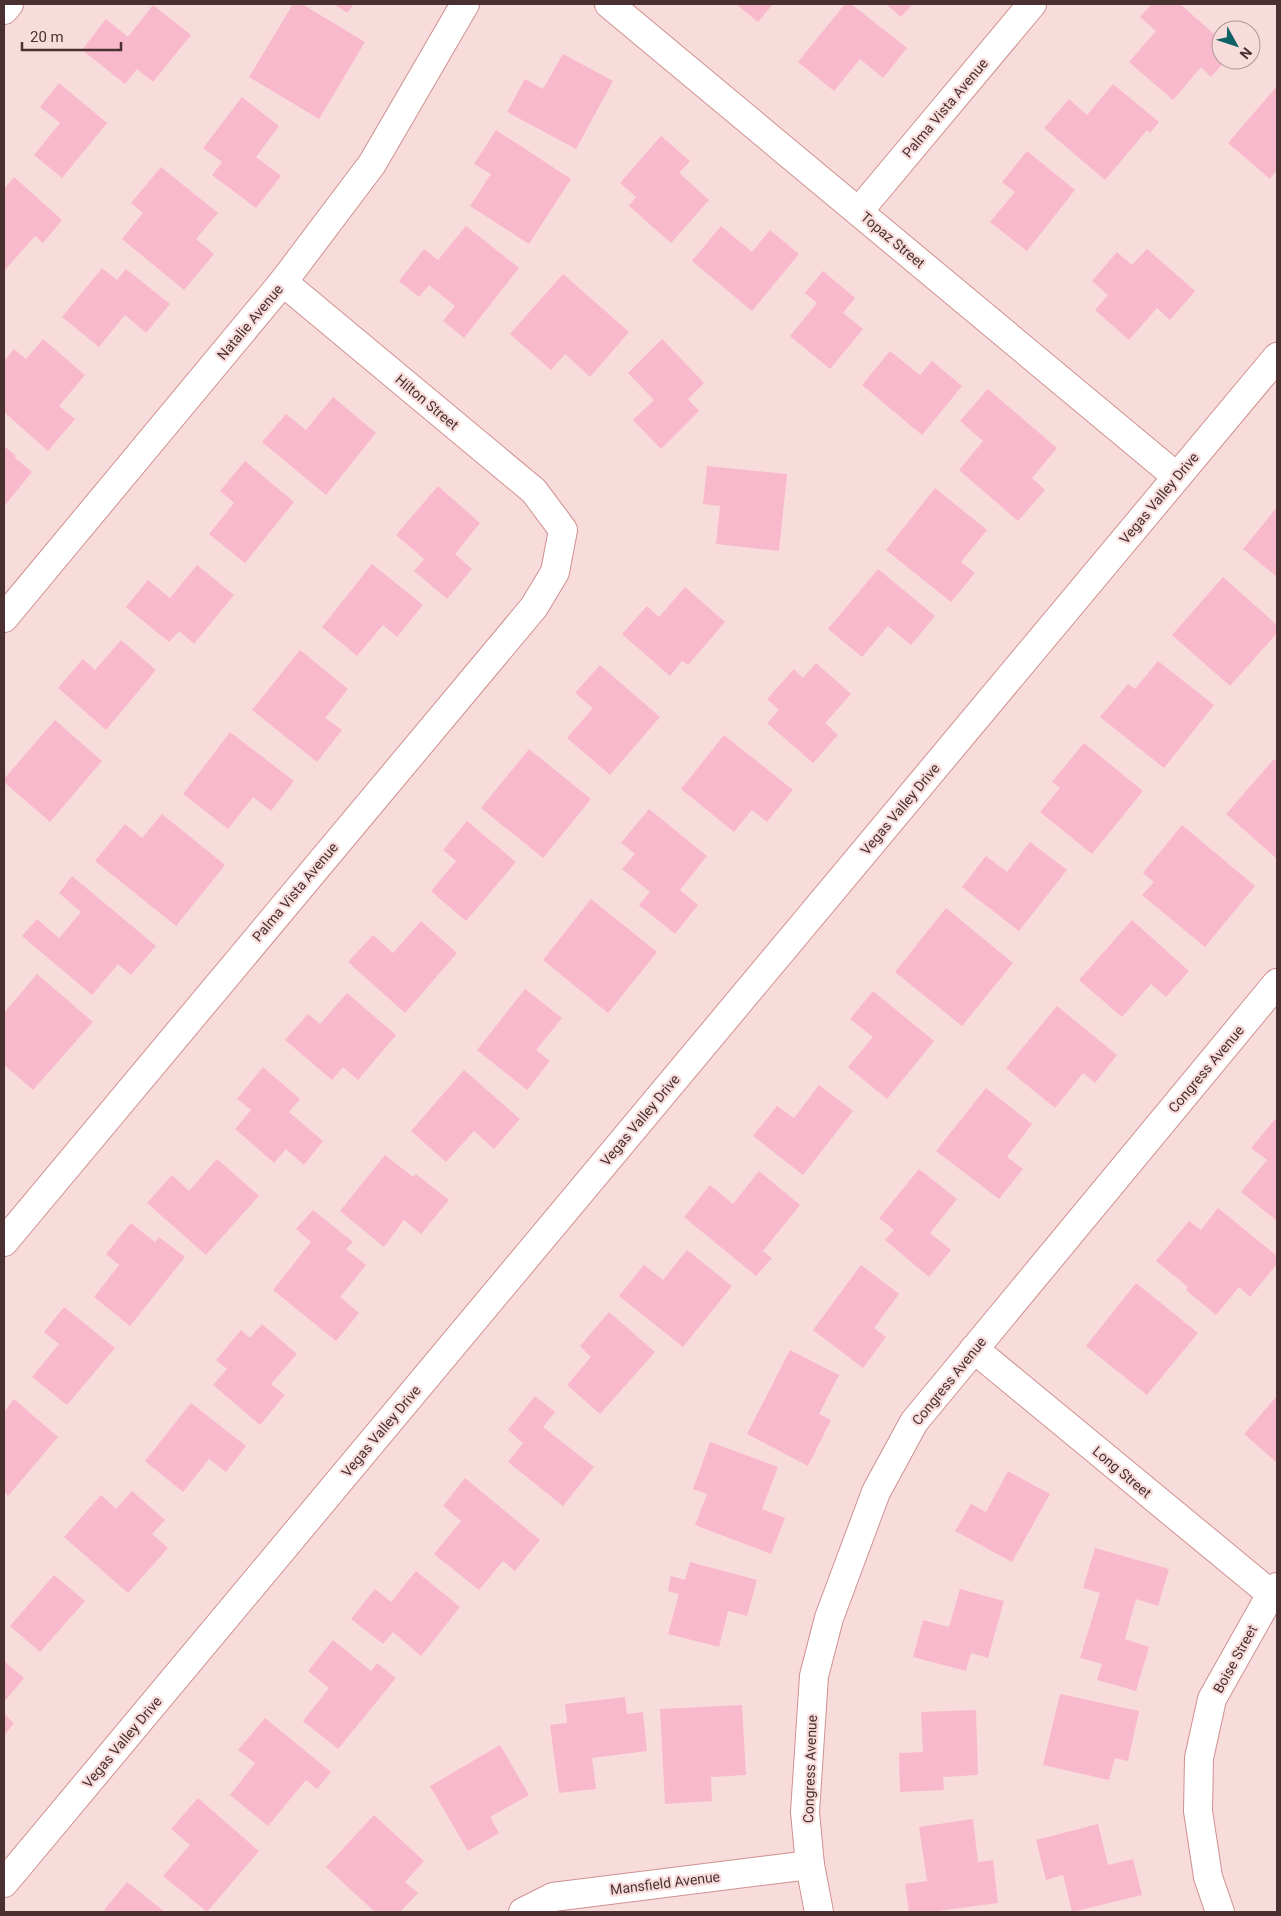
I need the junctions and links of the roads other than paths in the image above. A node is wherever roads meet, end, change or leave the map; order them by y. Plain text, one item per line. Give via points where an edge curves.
1 (9, 4) edge
2 (465, 4) edge
3 (609, 4) edge
4 (1032, 4) edge
5 (4, 10) edge
6 (859, 212) junction
7 (284, 282) junction
8 (1277, 356) edge
9 (1177, 477) junction
10 (562, 530) joint
11 (4, 618) edge
12 (1277, 983) edge
13 (4, 1242) edge
14 (974, 1350) junction
15 (1274, 1591) edge
16 (810, 1865) junction
17 (4, 1883) edge
18 (523, 1912) edge
19 (819, 1912) edge
20 (1220, 1912) edge

1 - 5 street
2 - 7 street, Natalie Avenue via 372,164
3 - 6 street, Topaz Street
4 - 6 street, Palma Vista Avenue
6 - 9 street, Topaz Street
7 - 10 street, Hilton Street via 534,491
7 - 11 street, Natalie Avenue
8 - 9 street, Vegas Valley Drive
9 - 17 street, Vegas Valley Drive
10 - 13 street, Palma Vista Avenue via 555,572 534,606
12 - 14 street, Congress Avenue
14 - 15 street, Long Street
14 - 16 street, Congress Avenue via 914,1422 884,1476 829,1618 814,1676 806,1812
15 - 20 street, Boise Street via 1212,1699 1199,1758 1198,1811 1208,1877
16 - 18 street, Mansfield Avenue via 553,1897
16 - 19 street, Congress Avenue

